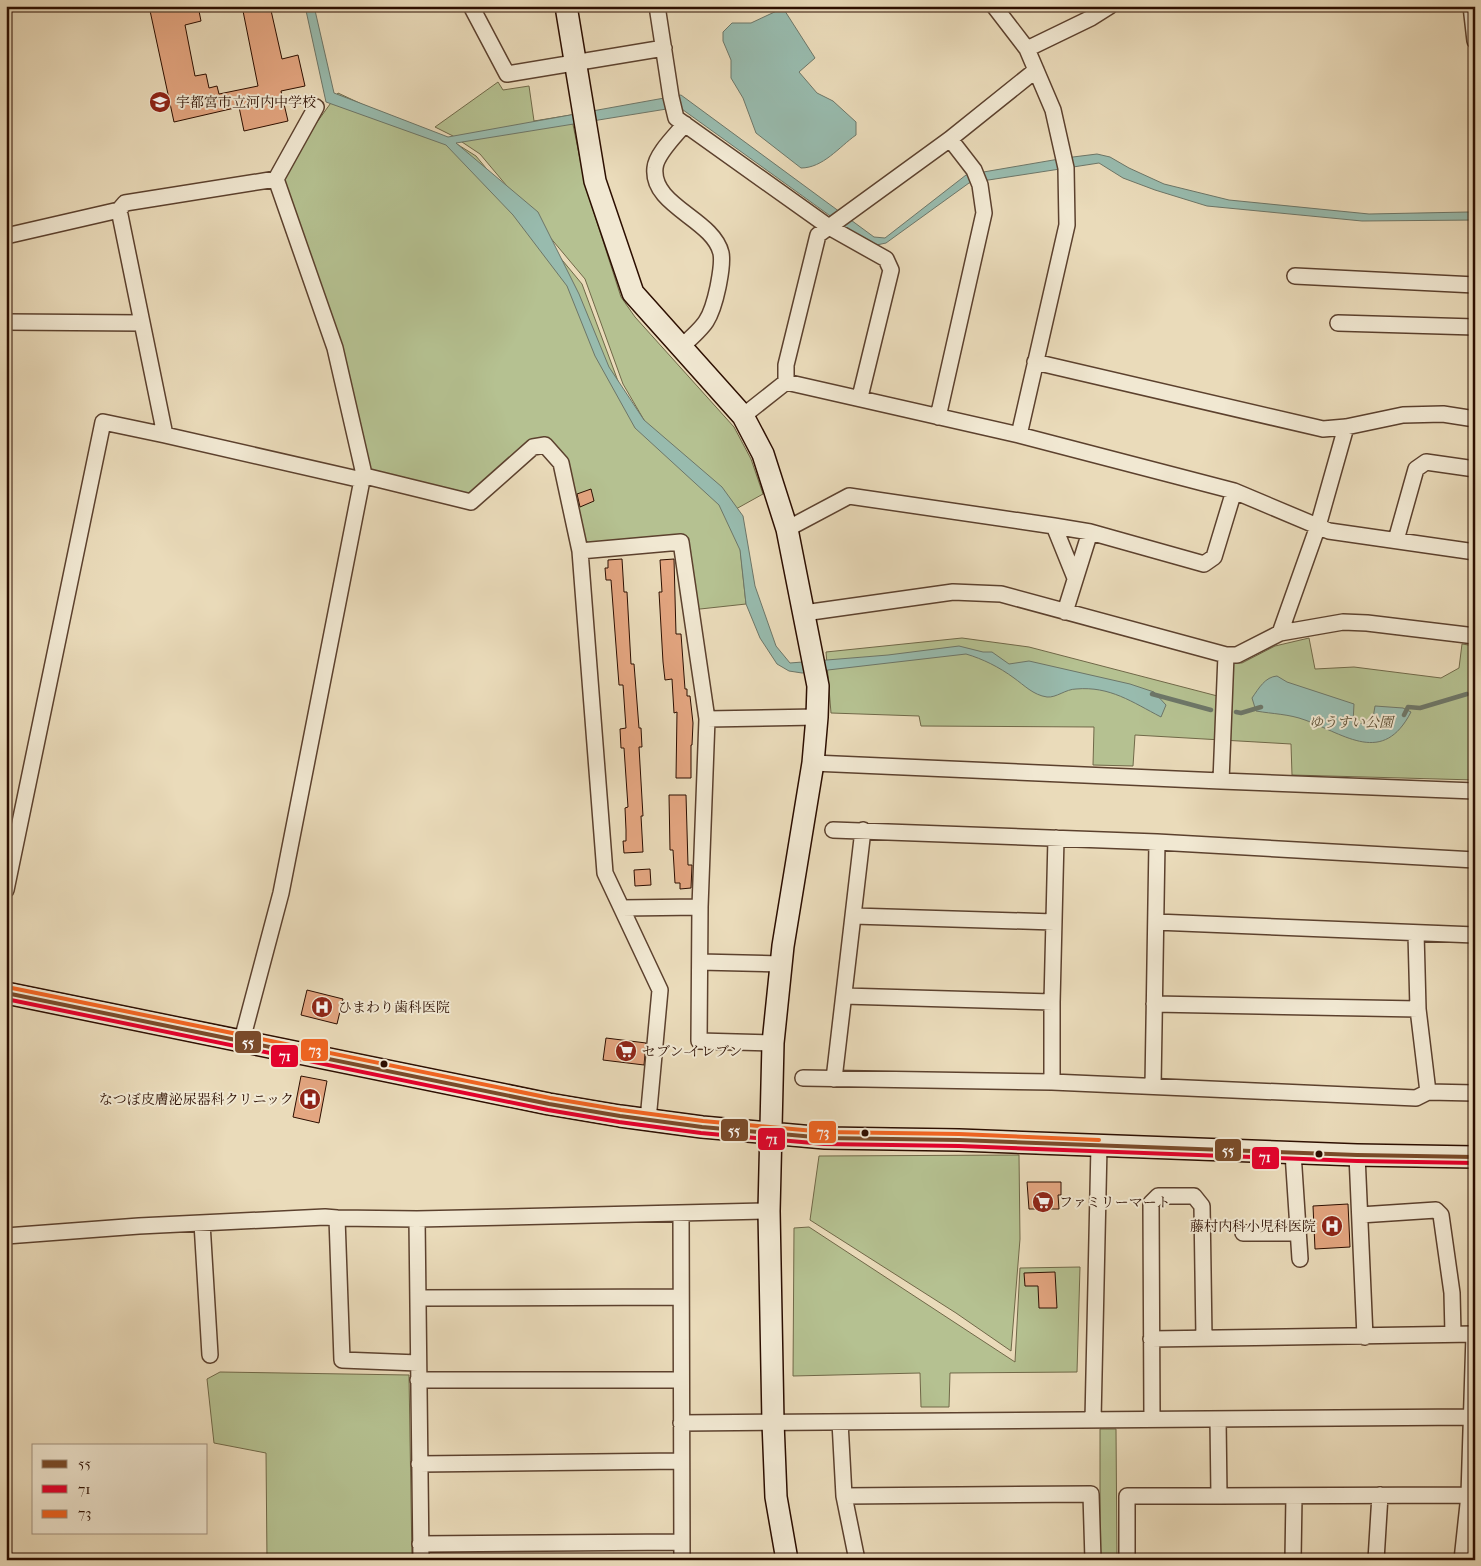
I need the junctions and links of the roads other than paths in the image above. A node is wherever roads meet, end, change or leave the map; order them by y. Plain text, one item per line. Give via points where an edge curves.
1 (471, 6) edge
2 (566, 6) edge
3 (657, 6) edge
4 (994, 6) edge
5 (1110, 6) edge
6 (1471, 6) edge
7 (1475, 41) edge
8 (664, 48) junction
9 (1027, 49) junction
10 (574, 62) junction
11 (1036, 70) junction
12 (316, 107) dead end
13 (685, 124) junction
14 (950, 139) junction
15 (276, 180) junction
16 (119, 210) junction
17 (837, 221) junction
18 (6, 236) edge
19 (1295, 276) dead end
20 (1475, 286) edge
21 (6, 322) edge
22 (142, 323) junction
23 (1338, 323) dead end
24 (1475, 327) edge
25 (681, 347) junction
26 (1036, 362) junction
27 (786, 382) junction
28 (860, 397) junction
29 (743, 416) junction
30 (938, 417) junction
31 (1475, 419) edge
32 (1346, 427) junction
33 (1019, 434) junction
34 (165, 436) junction
35 (1475, 469) edge
36 (362, 480) junction
37 (1234, 491) junction
38 (1054, 526) junction
39 (1318, 526) junction
40 (787, 529) junction
41 (1090, 532) junction
42 (1396, 540) junction
43 (580, 551) junction
44 (1475, 552) edge
45 (1076, 578) junction
46 (1065, 612) junction
47 (804, 613) junction
48 (1280, 633) junction
49 (1475, 636) edge
50 (1226, 655) junction
51 (817, 717) junction
52 (707, 719) junction
53 (813, 763) junction
54 (1221, 782) junction
55 (1475, 791) edge
56 (833, 830) dead end
57 (863, 830) junction
58 (1056, 838) junction
59 (1157, 842) junction
60 (1475, 860) edge
61 (6, 890) edge
62 (700, 907) junction
63 (622, 908) junction
64 (854, 916) junction
65 (1054, 922) junction
66 (1156, 922) junction
67 (1416, 933) junction
68 (1475, 935) edge
69 (700, 962) junction
70 (781, 964) junction
71 (6, 993) edge
72 (844, 996) junction
73 (1052, 1002) junction
74 (1154, 1004) junction
75 (1418, 1009) junction
76 (242, 1040) junction
77 (773, 1043) junction
78 (803, 1078) dead end
79 (834, 1078) junction
80 (1052, 1082) junction
81 (1153, 1086) junction
82 (1428, 1092) junction
83 (1475, 1093) edge
84 (648, 1120) junction
85 (770, 1134) junction
86 (1099, 1146) junction
87 (1293, 1153) junction
88 (1357, 1155) junction
89 (1475, 1157) edge
90 (769, 1211) junction
91 (681, 1212) junction
92 (1360, 1215) junction
93 (337, 1218) junction
94 (417, 1219) junction
95 (202, 1223) junction
96 (1243, 1233) dead end
97 (1298, 1233) junction
98 (6, 1236) edge
99 (1300, 1259) dead end
100 (681, 1297) junction
101 (418, 1298) junction
102 (1453, 1334) junction
103 (1474, 1334) edge
104 (1365, 1337) junction
105 (1204, 1338) junction
106 (1151, 1339) junction
107 (210, 1355) dead end
108 (418, 1363) junction
109 (418, 1380) junction
110 (681, 1380) junction
111 (1472, 1417) junction
112 (1152, 1419) junction
113 (1218, 1419) junction
114 (1093, 1420) junction
115 (773, 1422) junction
116 (840, 1422) junction
117 (681, 1423) junction
118 (681, 1461) junction
119 (420, 1464) junction
120 (1380, 1495) junction
121 (1469, 1495) junction
122 (844, 1496) junction
123 (1219, 1496) junction
124 (1294, 1496) junction
125 (682, 1542) junction
126 (420, 1544) junction
127 (421, 1560) edge
128 (682, 1560) edge
129 (788, 1560) edge
130 (856, 1560) edge
131 (1092, 1560) edge
132 (1127, 1560) edge
133 (1293, 1560) edge
134 (1376, 1560) edge
135 (1462, 1560) edge

1 - 10 street via 506,74
2 - 10 street
3 - 8 street
4 - 9 street
5 - 9 street
6 - 7 street
8 - 10 street
8 - 13 street via 676,118
9 - 11 street
10 - 25 street via 595,181 633,294
11 - 14 street
11 - 26 street via 1053,110 1066,163 1067,225
12 - 15 street
13 - 17 street
13 - 25 street via 656,160 657,184 666,197 711,235 721,252 721,273 714,308 707,321
14 - 17 street
14 - 30 street via 977,178 984,213
15 - 16 street via 125,203
15 - 36 street via 336,348 364,470
16 - 18 street
16 - 22 street
17 - 27 street via 818,235 786,365
17 - 28 street via 886,259 890,270
19 - 20 street
21 - 22 street
22 - 34 street
23 - 24 street
25 - 29 street
26 - 32 street via 1324,429
26 - 33 street
27 - 28 street
27 - 29 street
28 - 30 street
29 - 40 street via 763,454
30 - 33 street
31 - 32 street via 1443,414 1403,415
32 - 39 street
33 - 37 street
34 - 36 street
34 - 61 street via 103,422
35 - 42 street via 1426,462 1416,469
36 - 43 street via 370,477 471,502 533,447 545,445 562,463
36 - 76 street via 281,893
37 - 39 street
37 - 41 street via 1214,557 1204,564
38 - 40 street via 849,496
38 - 41 street
38 - 45 street
39 - 42 street via 1328,531
39 - 48 street
40 - 47 street
41 - 45 street
42 - 44 street
43 - 52 street via 681,542
43 - 63 street via 605,873
45 - 46 street
46 - 47 street via 1000,594 953,592
46 - 50 street
47 - 51 street via 818,686
48 - 49 street via 1343,622
48 - 50 street via 1237,655
50 - 54 street
51 - 52 street
51 - 53 street
52 - 62 street
53 - 54 street
53 - 70 street
54 - 55 street
56 - 57 street
57 - 58 street
57 - 64 street
58 - 59 street
58 - 65 street
59 - 60 street
59 - 66 street
62 - 63 street
62 - 69 street
63 - 84 street via 660,990
64 - 65 street
64 - 72 street
65 - 73 street
66 - 67 street
66 - 74 street
67 - 68 street
67 - 75 street
69 - 70 street
69 - 77 street via 699,1041
70 - 77 street
71 - 76 street
72 - 73 street
72 - 79 street
73 - 80 street
74 - 75 street
74 - 81 street
75 - 82 street
76 - 84 street via 549,1104
77 - 85 street
78 - 79 street
79 - 80 street
80 - 81 street
81 - 82 street via 1416,1098
82 - 83 street
84 - 85 street
85 - 86 street
85 - 90 street
86 - 87 street
86 - 114 street
87 - 88 street
87 - 97 street
88 - 89 street
88 - 92 street
90 - 91 street
90 - 115 street
91 - 94 street
91 - 100 street
92 - 102 street via 1436,1210 1441,1215 1452,1292
92 - 104 street
93 - 94 street
93 - 95 street
93 - 108 street via 342,1360
94 - 101 street
95 - 98 street
95 - 107 street
96 - 97 street
97 - 99 street
100 - 101 street
100 - 110 street
101 - 108 street
102 - 103 street
102 - 104 street
103 - 111 street
104 - 105 street
105 - 106 street
105 - 106 street via 1202,1206 1194,1196 1158,1196 1151,1203
106 - 112 street
108 - 109 street
109 - 110 street
109 - 119 street
110 - 117 street
111 - 113 street
111 - 121 street
112 - 113 street
112 - 114 street
113 - 123 street
114 - 116 street
115 - 116 street
115 - 117 street
115 - 129 street via 776,1497
116 - 122 street
117 - 118 street
118 - 119 street
118 - 125 street
119 - 126 street
120 - 121 street
120 - 124 street
120 - 134 street
121 - 135 street
122 - 130 street
122 - 131 street via 1091,1494
123 - 124 street
123 - 132 street via 1127,1496
124 - 133 street
125 - 126 street
125 - 128 street
126 - 127 street

